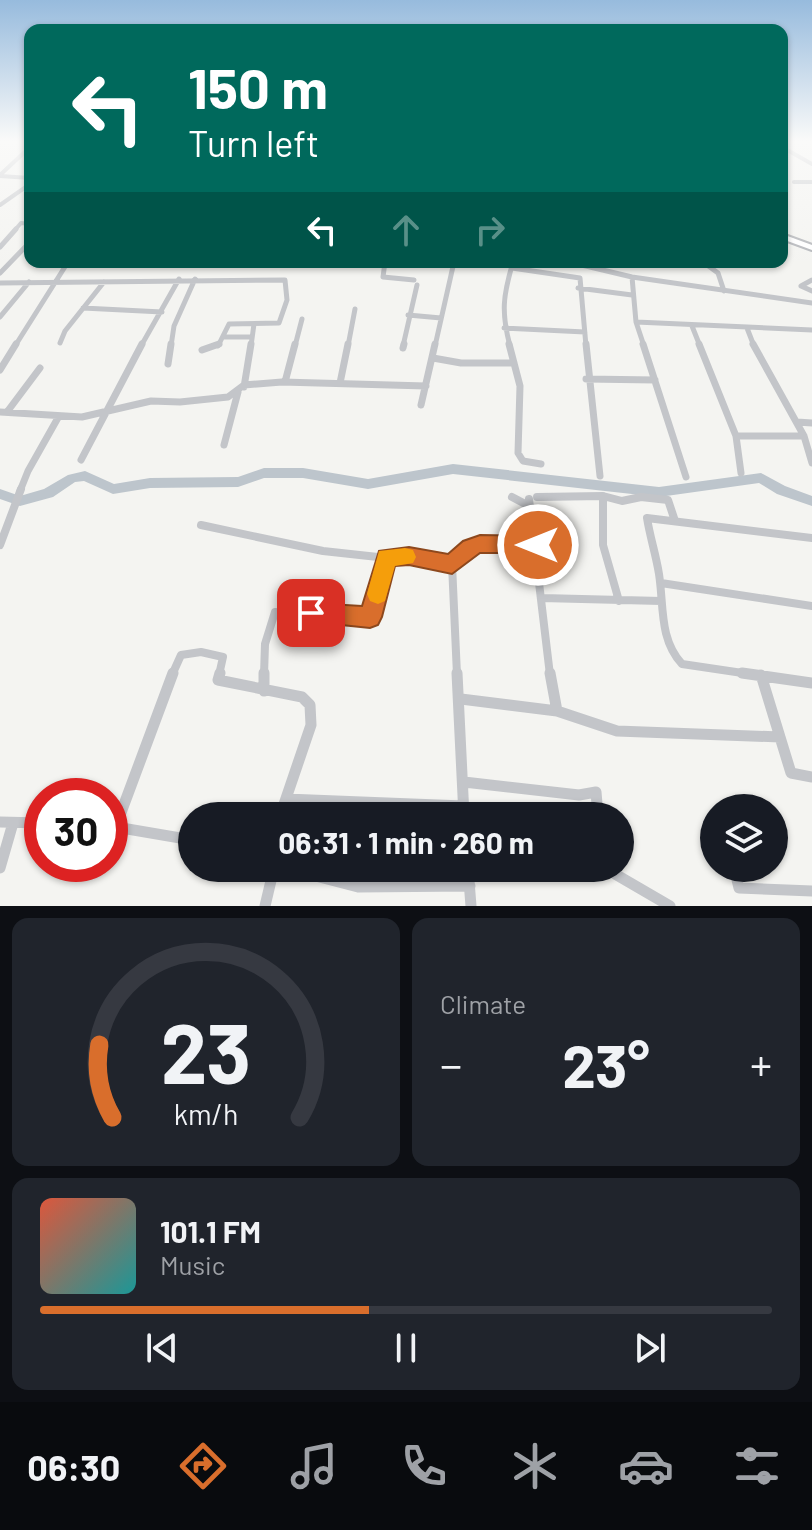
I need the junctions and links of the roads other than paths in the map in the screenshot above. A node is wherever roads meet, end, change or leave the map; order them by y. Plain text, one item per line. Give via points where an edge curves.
1 (24, 188) edge
2 (0, 205) edge
3 (24, 223) edge
4 (788, 236) edge
5 (812, 246) edge
6 (0, 247) edge
7 (24, 248) edge
8 (64, 268) edge
9 (384, 268) edge
10 (453, 268) edge
11 (512, 268) edge
12 (528, 268) edge
13 (594, 268) edge
14 (711, 268) edge
15 (0, 273) edge
16 (383, 277) junction
17 (632, 277) junction
18 (179, 279) junction
19 (195, 279) junction
20 (812, 280) edge
21 (29, 282) junction
22 (55, 282) junction
23 (104, 282) junction
24 (0, 283) edge
25 (380, 286) dead end
26 (578, 288) junction
27 (724, 291) junction
28 (812, 291) edge
29 (632, 295) junction
30 (810, 305) edge
31 (83, 308) junction
32 (355, 309) dead end
33 (162, 312) junction
34 (408, 315) junction
35 (0, 317) edge
36 (441, 318) junction
37 (302, 319) dead end
38 (636, 322) junction
39 (254, 324) junction
40 (692, 326) junction
41 (504, 328) junction
42 (747, 328) junction
43 (812, 330) edge
44 (585, 332) junction
45 (223, 337) junction
46 (250, 337) junction
47 (60, 343) dead end
48 (403, 348) dead end
49 (202, 350) dead end
50 (433, 358) junction
51 (514, 363) junction
52 (168, 364) dead end
53 (40, 368) dead end
54 (0, 370) edge
55 (586, 379) junction
56 (655, 380) junction
57 (285, 382) junction
58 (340, 383) junction
59 (426, 386) junction
60 (241, 389) junction
61 (421, 405) dead end
62 (4, 412) edge
63 (104, 412) junction
64 (59, 416) junction
65 (797, 422) junction
66 (812, 423) edge
67 (736, 436) junction
68 (804, 436) junction
69 (224, 445) dead end
70 (81, 460) dead end
71 (812, 463) edge
72 (541, 464) dead end
73 (741, 473) dead end
74 (600, 476) dead end
75 (686, 477) dead end
76 (603, 496) junction
77 (512, 497) dead end
78 (532, 501) junction
79 (675, 521) junction
80 (201, 525) dead end
81 (812, 538) edge
82 (0, 545) edge
83 (538, 545) junction
84 (387, 558) junction
85 (452, 564) junction
86 (661, 583) junction
87 (542, 598) junction
88 (619, 601) junction
89 (661, 601) junction
90 (812, 606) edge
91 (761, 675) junction
92 (812, 683) edge
93 (264, 691) junction
94 (461, 699) junction
95 (557, 711) junction
96 (780, 737) junction
97 (812, 777) edge
98 (464, 782) junction
99 (128, 788) edge
100 (286, 799) junction
101 (285, 802) edge
102 (330, 802) edge
103 (464, 802) edge
104 (597, 802) edge
105 (0, 822) edge
106 (13, 823) junction
107 (24, 823) edge
108 (128, 829) edge
109 (178, 838) edge
110 (0, 868) edge
111 (271, 882) edge
112 (342, 882) edge
113 (470, 882) edge
114 (629, 882) edge
115 (738, 882) edge
116 (470, 886) junction
117 (812, 891) edge
118 (265, 906) edge
119 (471, 906) edge
120 (670, 906) edge

1 - 2 street
3 - 6 street
4 - 5 highway
7 - 15 street
8 - 22 street
9 - 16 street
10 - 36 street
11 - 41 street via 504,292
12 - 26 street via 580,278
13 - 17 street
14 - 27 street
16 - 25 street
16 - 34 street via 416,282
17 - 27 street
17 - 29 street
18 - 19 street
18 - 23 street
18 - 33 street
19 - 39 street via 285,280 287,300 279,323
19 - 52 street via 174,326
20 - 28 street via 801,286
21 - 22 street
21 - 24 street
21 - 35 street
22 - 23 street
22 - 54 street
23 - 31 street
26 - 29 street
26 - 44 street
27 - 30 street
29 - 38 street
31 - 33 street
31 - 47 street
32 - 58 street
33 - 63 street
34 - 36 street
34 - 48 street
36 - 50 street
37 - 57 street
38 - 40 street
38 - 56 street
39 - 45 street via 229,324
39 - 46 street
40 - 42 street
40 - 67 street
41 - 44 street
41 - 51 street
42 - 43 street
42 - 65 street
44 - 55 street
45 - 46 street
45 - 49 street via 218,346
46 - 60 street
50 - 51 street
50 - 59 street
51 - 72 street via 520,386 518,453 523,461
53 - 62 street
55 - 56 street
55 - 74 street
56 - 75 street
57 - 58 street
57 - 60 street
58 - 59 street
59 - 61 street
60 - 63 street via 228,397 151,401
60 - 69 street
62 - 64 street
63 - 64 street
63 - 70 street
64 - 82 street via 20,491
65 - 66 street
65 - 68 street
67 - 68 street
67 - 73 street
68 - 71 street
76 - 78 street
76 - 79 street via 668,500
76 - 88 street via 603,545
77 - 78 street
78 - 83 street
79 - 81 street
79 - 86 street via 647,518
80 - 84 street via 323,551
83 - 85 street via 480,544
83 - 87 street
84 - 85 street via 409,556
84 - 93 street via 370,617 275,612 265,644
85 - 94 street
86 - 89 street
86 - 90 street
87 - 88 street
87 - 95 street via 546,660
88 - 89 street
89 - 91 street via 671,655 682,664
91 - 92 street
91 - 96 street
93 - 99 street via 218,680 223,657 181,655
93 - 100 street via 302,697 310,705 311,725
94 - 95 street
94 - 98 street
95 - 96 street via 617,731
96 - 97 street via 791,773
98 - 103 street
98 - 104 street via 579,795 596,792
100 - 101 street
100 - 102 street
105 - 106 street
106 - 107 street
106 - 110 street
108 - 109 street
111 - 118 street
112 - 116 street via 358,887
113 - 116 street
114 - 120 street
115 - 117 street via 739,888
116 - 119 street

